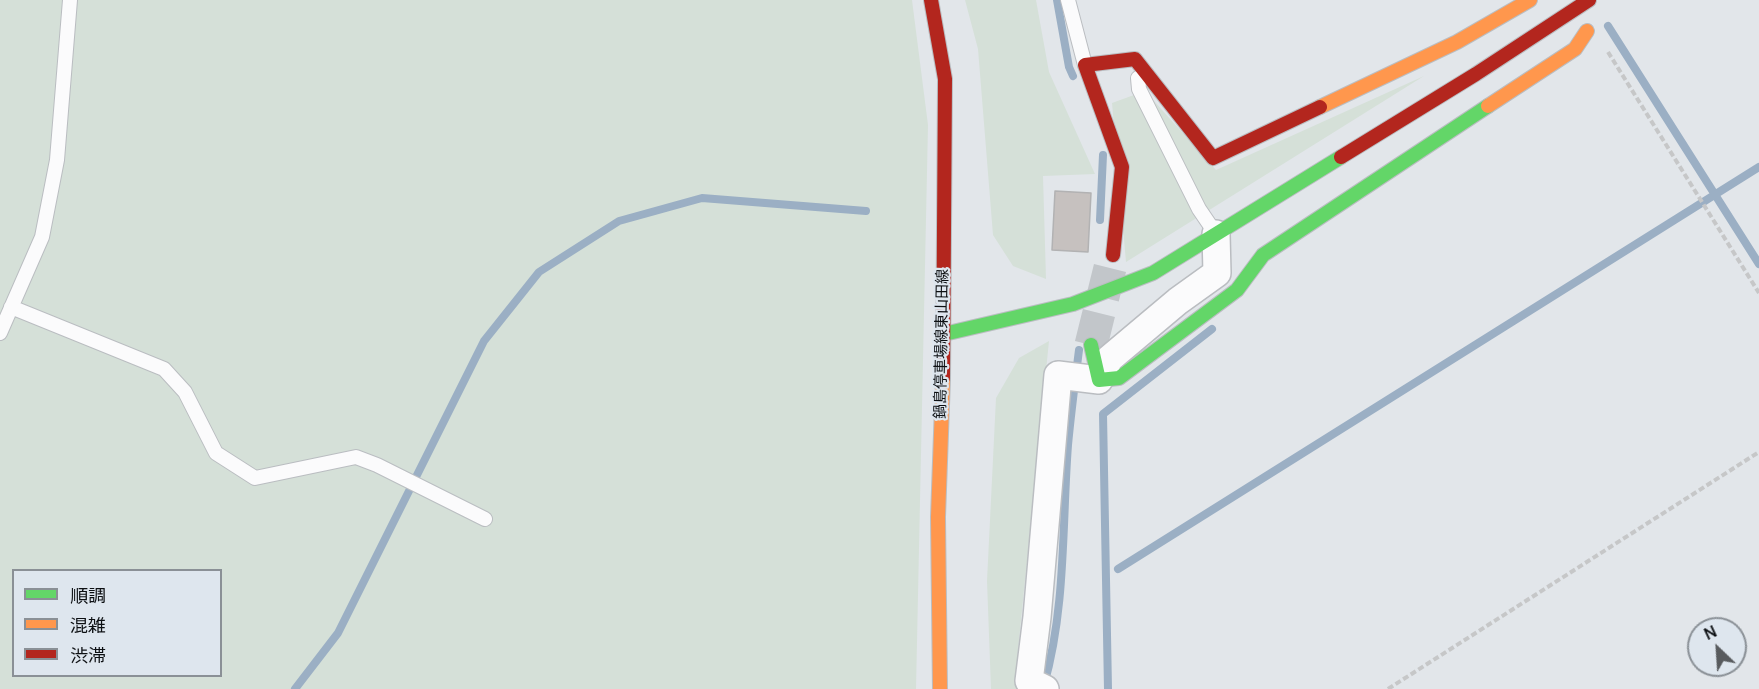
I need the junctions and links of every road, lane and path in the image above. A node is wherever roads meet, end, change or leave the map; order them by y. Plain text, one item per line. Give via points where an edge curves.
1 (69, 0) edge
2 (932, 0) edge
3 (1068, 0) edge
4 (1530, 0) edge
5 (1589, 0) edge
6 (1587, 31) joint
7 (1135, 59) junction
8 (1085, 65) junction
9 (1216, 234) junction
10 (1113, 255) tunnel mouth
11 (1759, 293) edge
12 (11, 307) junction
13 (0, 333) edge
14 (944, 334) junction
15 (1091, 345) tunnel mouth
16 (1094, 380) junction
17 (1759, 452) edge
18 (484, 519) dead end
19 (1037, 685) edge
20 (940, 689) edge
21 (1388, 689) edge

1 - 12 lane via 57,160 42,237
2 - 14 street, 鍋島停車場線東山田線 via 945,79
3 - 8 lane
4 - 7 street via 1457,42 1213,158
5 - 9 street
6 - 11 path via 1600,40
6 - 16 street via 1575,49 1263,255 1237,290 1119,378
7 - 8 street
7 - 9 lane via 1139,88 1199,209
8 - 10 street via 1122,167
9 - 14 street via 1153,273 1073,304
9 - 16 street via 1217,273 1109,359
12 - 13 lane
12 - 18 lane via 164,369 185,392 216,453 255,478 356,457
14 - 20 street, 鍋島停車場線東山田線 via 938,517
15 - 16 street
16 - 19 street via 1058,375 1037,617
17 - 21 path

